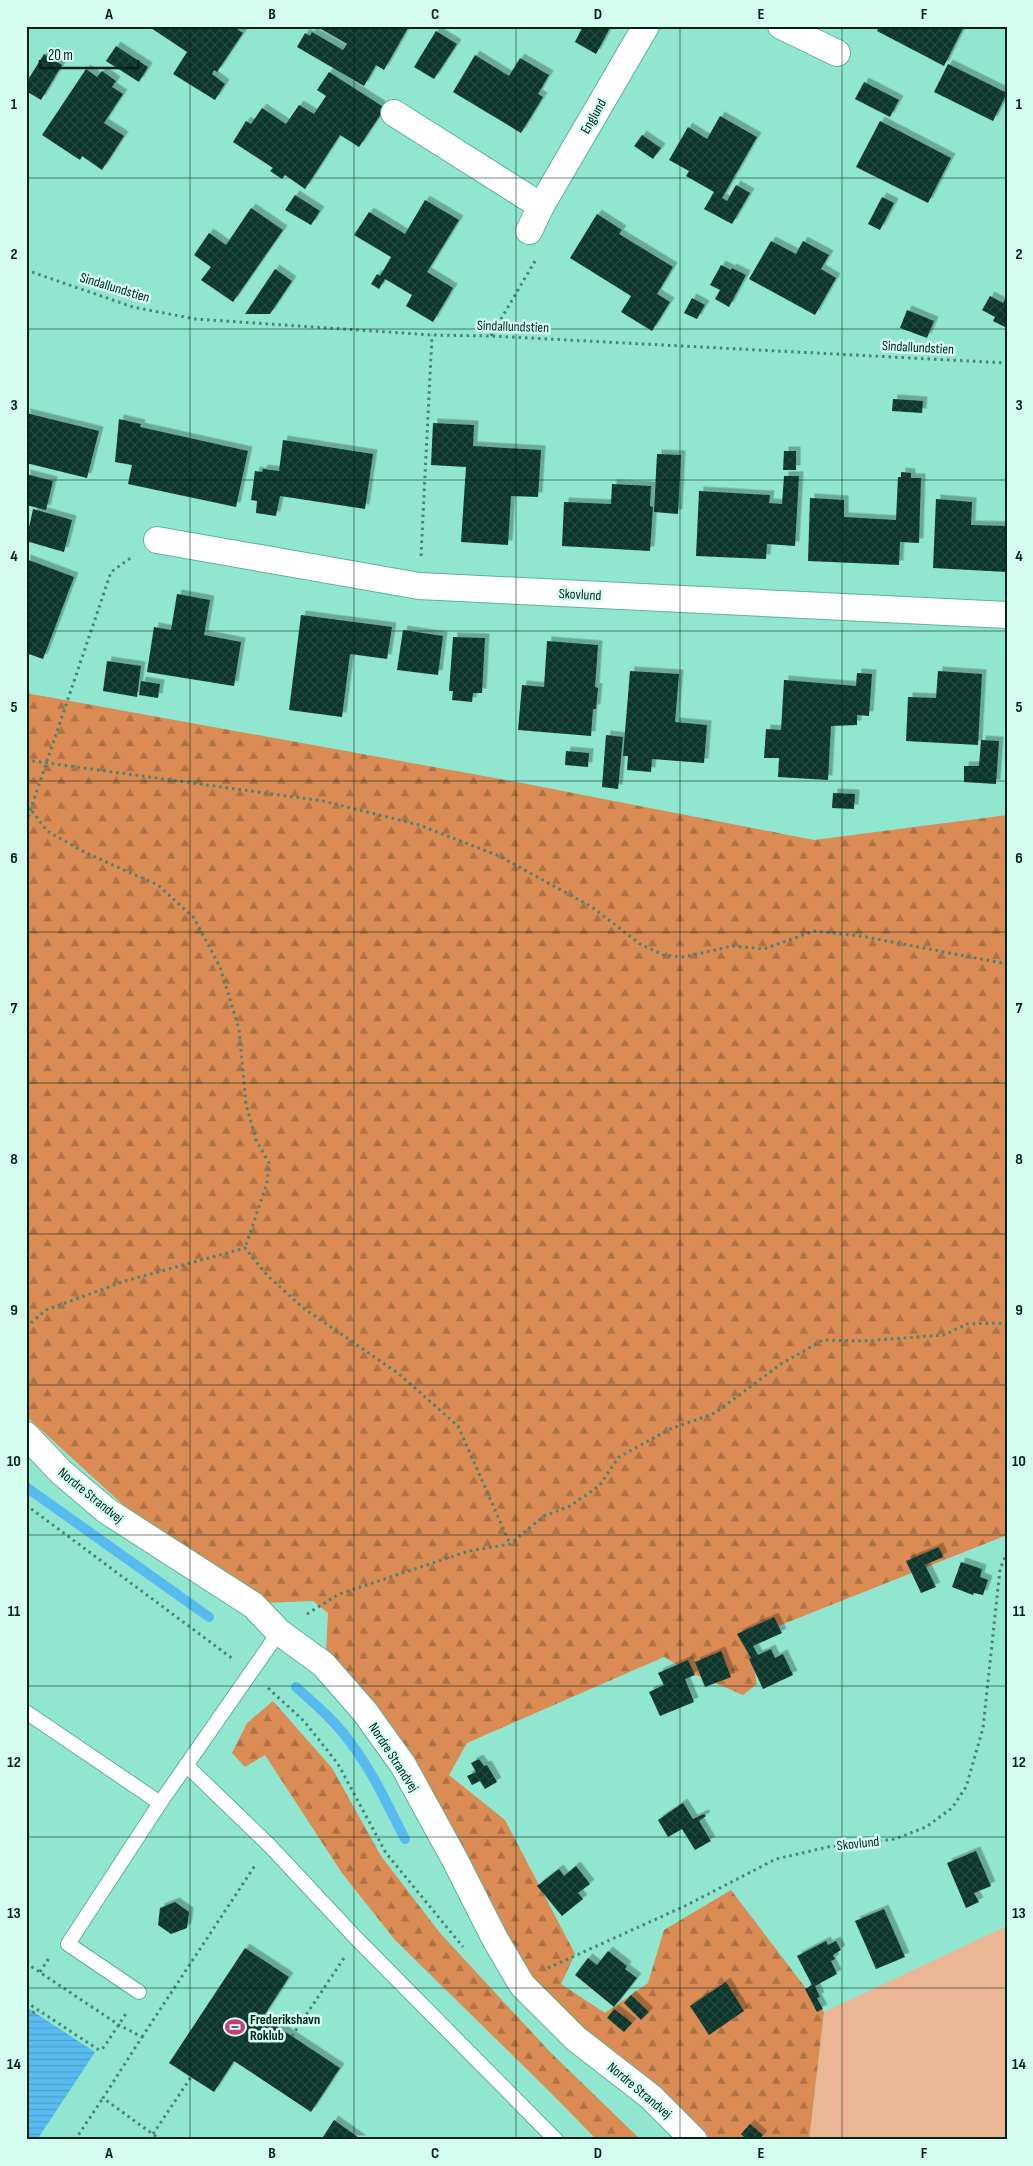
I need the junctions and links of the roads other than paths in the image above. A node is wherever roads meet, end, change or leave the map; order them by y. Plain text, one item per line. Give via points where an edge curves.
1 (646, 26) edge
2 (781, 26) edge
3 (837, 54) dead end
4 (394, 113) dead end
5 (541, 206) junction
6 (529, 231) road end
7 (157, 540) road end
8 (1007, 615) edge
9 (26, 1435) edge
10 (279, 1632) junction
11 (26, 1712) edge
12 (186, 1765) junction
13 (160, 1803) junction
14 (139, 1992) road end
15 (556, 2140) edge
16 (694, 2140) edge

1 - 5 street, Englund
2 - 3 street
4 - 5 street
5 - 6 street, Englund
7 - 8 street, Skovlund via 419,586
9 - 10 street, Nordre Strandvej via 61,1472 107,1511 252,1605
10 - 12 lane
10 - 16 street, Nordre Strandvej via 323,1664 365,1712 403,1765 522,1985 575,2038 651,2097
11 - 13 lane
12 - 13 lane
12 - 15 lane via 269,1845
13 - 14 lane via 68,1944

